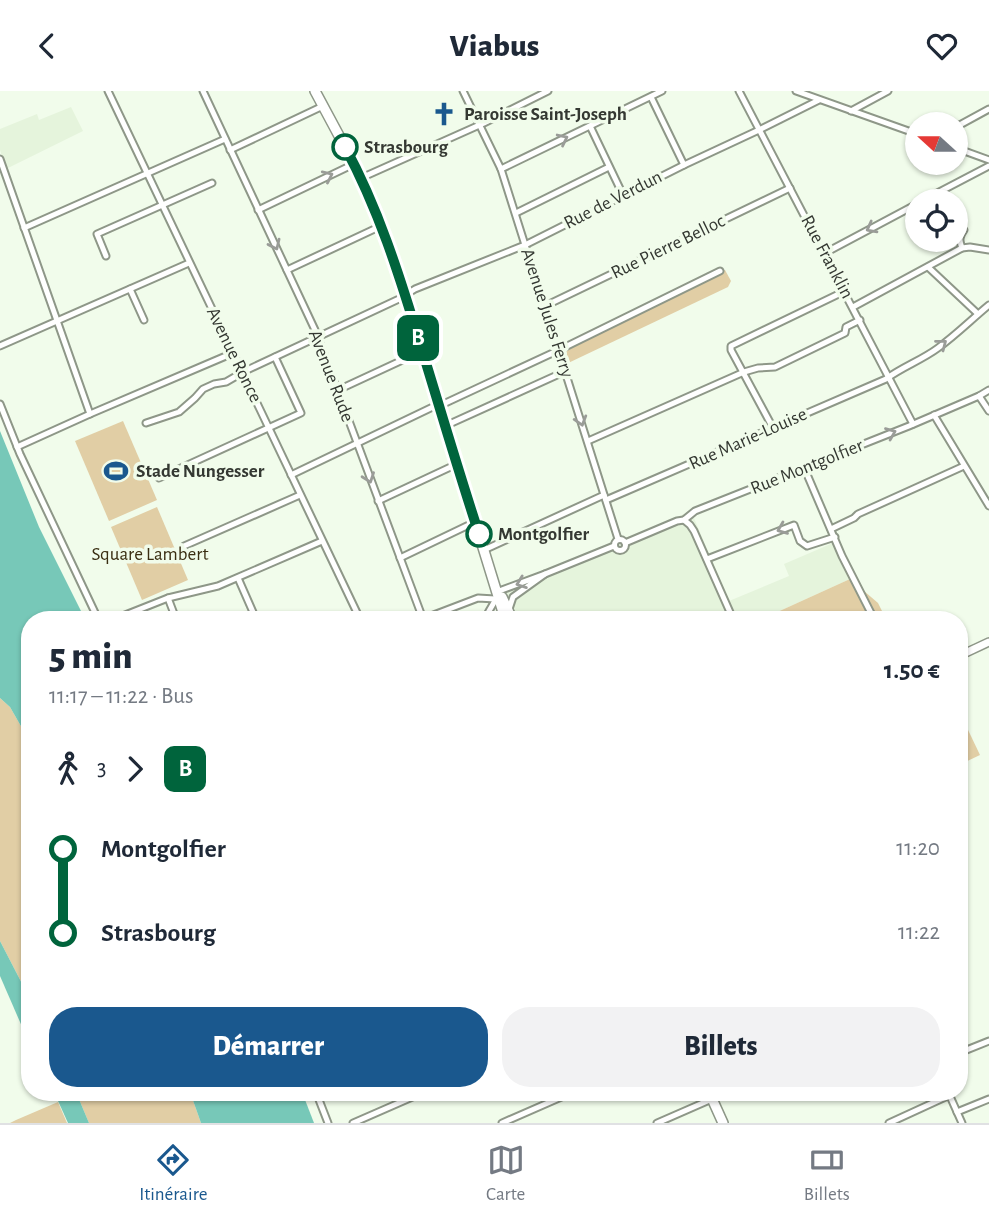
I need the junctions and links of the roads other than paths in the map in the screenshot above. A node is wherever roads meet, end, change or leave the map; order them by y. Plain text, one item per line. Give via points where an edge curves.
1 (108, 91) edge
2 (203, 91) edge
3 (314, 91) edge
4 (463, 91) edge
5 (548, 91) edge
6 (661, 91) edge
7 (739, 91) edge
8 (796, 91) edge
9 (888, 91) edge
10 (651, 97) junction
11 (819, 100) junction
12 (323, 106) junction
13 (989, 109) edge
14 (851, 111) junction
15 (968, 120) edge
16 (479, 125) junction
17 (590, 126) junction
18 (760, 130) junction
19 (905, 130) edge
20 (225, 138) junction
21 (230, 150) junction
22 (968, 152) edge
23 (0, 159) edge
24 (989, 160) edge
25 (354, 164) junction
26 (684, 165) junction
27 (989, 166) edge
28 (609, 167) junction
29 (502, 169) junction
30 (147, 174) junction
31 (360, 178) junction
32 (212, 183) dead end
33 (790, 188) junction
34 (945, 189) edge
35 (623, 195) junction
36 (163, 205) junction
37 (258, 210) junction
38 (905, 210) edge
39 (516, 213) junction
40 (381, 226) junction
41 (24, 228) junction
42 (525, 245) junction
43 (968, 247) edge
44 (989, 250) edge
45 (955, 252) edge
46 (825, 253) junction
47 (106, 256) dead end
48 (189, 263) junction
49 (928, 267) junction
50 (287, 271) junction
51 (720, 271) dead end
52 (130, 289) junction
53 (845, 291) junction
54 (405, 294) junction
55 (989, 305) edge
56 (545, 306) junction
57 (853, 307) junction
58 (978, 314) junction
59 (144, 320) dead end
60 (860, 320) junction
61 (57, 321) junction
62 (317, 336) junction
63 (0, 346) edge
64 (559, 350) junction
65 (422, 351) junction
66 (233, 353) junction
67 (275, 357) junction
68 (566, 371) junction
69 (242, 372) junction
70 (744, 372) junction
71 (890, 377) junction
72 (338, 390) junction
73 (989, 390) edge
74 (979, 395) junction
75 (0, 404) edge
76 (439, 405) junction
77 (989, 411) edge
78 (90, 414) junction
79 (934, 415) junction
80 (146, 423) dead end
81 (913, 424) junction
82 (445, 426) junction
83 (269, 428) junction
84 (773, 428) junction
85 (588, 441) junction
86 (357, 444) junction
87 (17, 447) junction
88 (457, 464) junction
89 (964, 466) junction
90 (806, 468) junction
91 (291, 475) junction
92 (159, 478) dead end
93 (300, 495) junction
94 (605, 498) junction
95 (378, 501) junction
96 (989, 506) edge
97 (684, 520) junction
98 (475, 522) junction
99 (831, 529) junction
100 (835, 537) junction
101 (322, 541) junction
102 (622, 541) junction
103 (184, 546) dead end
104 (614, 546) junction
105 (484, 550) junction
106 (400, 558) junction
107 (707, 559) junction
108 (545, 574) junction
109 (238, 578) junction
110 (497, 595) junction
111 (478, 598) junction
112 (168, 599) junction
113 (94, 611) edge
114 (136, 611) edge
115 (173, 611) edge
116 (252, 611) edge
117 (356, 611) edge
118 (420, 611) edge
119 (444, 611) edge
120 (488, 611) joint
121 (506, 611) edge
122 (510, 611) edge
123 (730, 611) edge
124 (870, 611) edge
125 (989, 642) edge
126 (968, 652) edge
127 (989, 1041) edge
128 (968, 1049) edge
129 (989, 1099) edge
130 (319, 1101) edge
131 (404, 1101) edge
132 (552, 1101) edge
133 (699, 1101) edge
134 (713, 1101) edge
135 (933, 1101) edge
136 (952, 1101) edge
137 (957, 1112) junction
138 (328, 1123) edge
139 (353, 1123) edge
140 (502, 1123) edge
141 (657, 1123) edge
142 (723, 1123) edge
143 (889, 1123) edge
144 (962, 1123) edge

1 - 30 street, Avenue Ronce
2 - 20 street, Avenue Rude
3 - 12 main road
4 - 16 street, Avenue Jules Ferry
5 - 16 street
6 - 10 street
7 - 18 street, Rue Franklin
8 - 11 street
9 - 14 street
10 - 17 street
10 - 26 street
11 - 14 street
11 - 18 street, Rue de Verdun
12 - 21 street
12 - 25 main road
13 - 15 street
14 - 19 street
16 - 29 street, Avenue Jules Ferry
16 - 31 street
17 - 28 street
29 -> 17 street
18 - 26 street, Rue de Verdun
18 - 33 street, Rue Franklin
20 - 21 street, Avenue Rude
20 - 30 street
21 - 37 street, Avenue Rude
22 - 24 street
23 - 41 street
25 - 31 main road
37 -> 25 street
26 - 35 street, Rue de Verdun
27 - 34 street
28 - 35 street
28 - 39 street
29 - 39 street, Avenue Jules Ferry
30 - 36 street, Avenue Ronce
30 - 41 street
31 - 40 main road
32 - 36 street
33 - 46 street, Rue Franklin
33 - 56 street, Rue Pierre Belloc
35 - 42 street, Rue de Verdun
36 - 47 street via 97,234
36 - 48 street, Avenue Ronce
37 -> 50 street, Avenue Rude
38 -> 46 street
39 - 42 street, Avenue Jules Ferry
40 - 50 street
40 - 54 main road
41 - 61 street
42 - 54 street, Rue de Verdun
42 - 56 street, Avenue Jules Ferry
43 - 44 street
45 - 49 street
46 - 53 street, Rue Franklin
48 - 52 street
48 - 66 street, Avenue Ronce
49 - 57 street
49 - 58 street
50 - 62 street, Avenue Rude
51 - 64 street
52 - 59 street
52 - 61 street
53 - 57 street, Rue Franklin
53 - 70 street via 731,346
54 - 62 street, Rue de Verdun
54 - 65 main road
55 - 58 street, Rue Marie-Louise
56 - 64 street, Avenue Jules Ferry
57 - 60 street, Rue Franklin
71 -> 58 street, Rue Marie-Louise via 938,348
60 - 70 street via 846,327 845,333 775,367
60 - 71 street, Rue Franklin
61 - 63 street
61 - 78 street
62 - 67 street, Rue de Verdun
62 - 72 street, Avenue Rude
64 - 68 street, Avenue Jules Ferry
64 - 76 street
65 - 72 street
65 - 76 main road
66 - 69 street, Avenue Ronce
66 - 78 street
67 - 69 street, Rue de Verdun
67 - 83 street via 301,413
68 - 82 street
68 -> 85 street, Avenue Jules Ferry
69 - 80 street, Rue de Verdun via 203,389 179,412
69 - 83 street, Avenue Ronce
70 - 84 street
70 - 85 street
71 - 81 street, Rue Franklin
71 - 84 street, Rue Marie-Louise
72 - 86 street, Avenue Rude
73 - 74 street, Rue Montgolfier
74 - 77 street
74 - 79 street, Rue Montgolfier
75 - 87 street
76 - 82 main road
76 - 86 street
78 - 87 street
79 - 81 street, Rue Montgolfier
79 - 89 street
90 -> 81 street, Rue Montgolfier
82 - 88 main road
83 - 91 street, Avenue Ronce
83 - 92 street
84 - 94 street, Rue Marie-Louise
85 - 94 street, Avenue Jules Ferry
86 - 91 street
86 -> 95 street, Avenue Rude
87 - 113 street
88 - 95 street
88 - 98 main road
89 - 96 street
89 - 99 street
90 - 97 street, Rue Montgolfier via 695,511
90 - 99 street
91 - 93 street, Avenue Ronce
93 - 101 street, Avenue Ronce
93 - 103 street
94 - 102 street, Avenue Jules Ferry
94 - 105 street, Rue Marie-Louise
95 - 106 street, Avenue Rude
97 - 102 street, Rue Montgolfier
97 - 107 street
98 - 105 main road
98 - 106 street
99 - 100 street
100 -> 107 street via 807,546 794,525
100 - 124 street
101 - 109 street
101 - 117 street, Avenue Ronce
102 - 104 street
102 - 104 street, Rue Montgolfier via 622,550
104 - 108 street, Rue Montgolfier
105 - 110 main road
106 - 118 street, Avenue Rude
107 - 123 street
108 -> 110 street, Rue Montgolfier
108 - 122 street, Rue Montgolfier via 513,597
109 - 112 street
109 - 116 street
110 - 111 street
110 - 120 street
110 - 121 main road
111 - 119 street
111 - 120 street
112 - 114 street
112 - 115 street
125 - 126 street
127 - 128 street
129 - 137 street
130 - 138 street
131 - 139 street
132 - 140 street
133 - 141 street
134 - 142 main road
135 - 143 street
136 - 137 street
137 - 144 street

